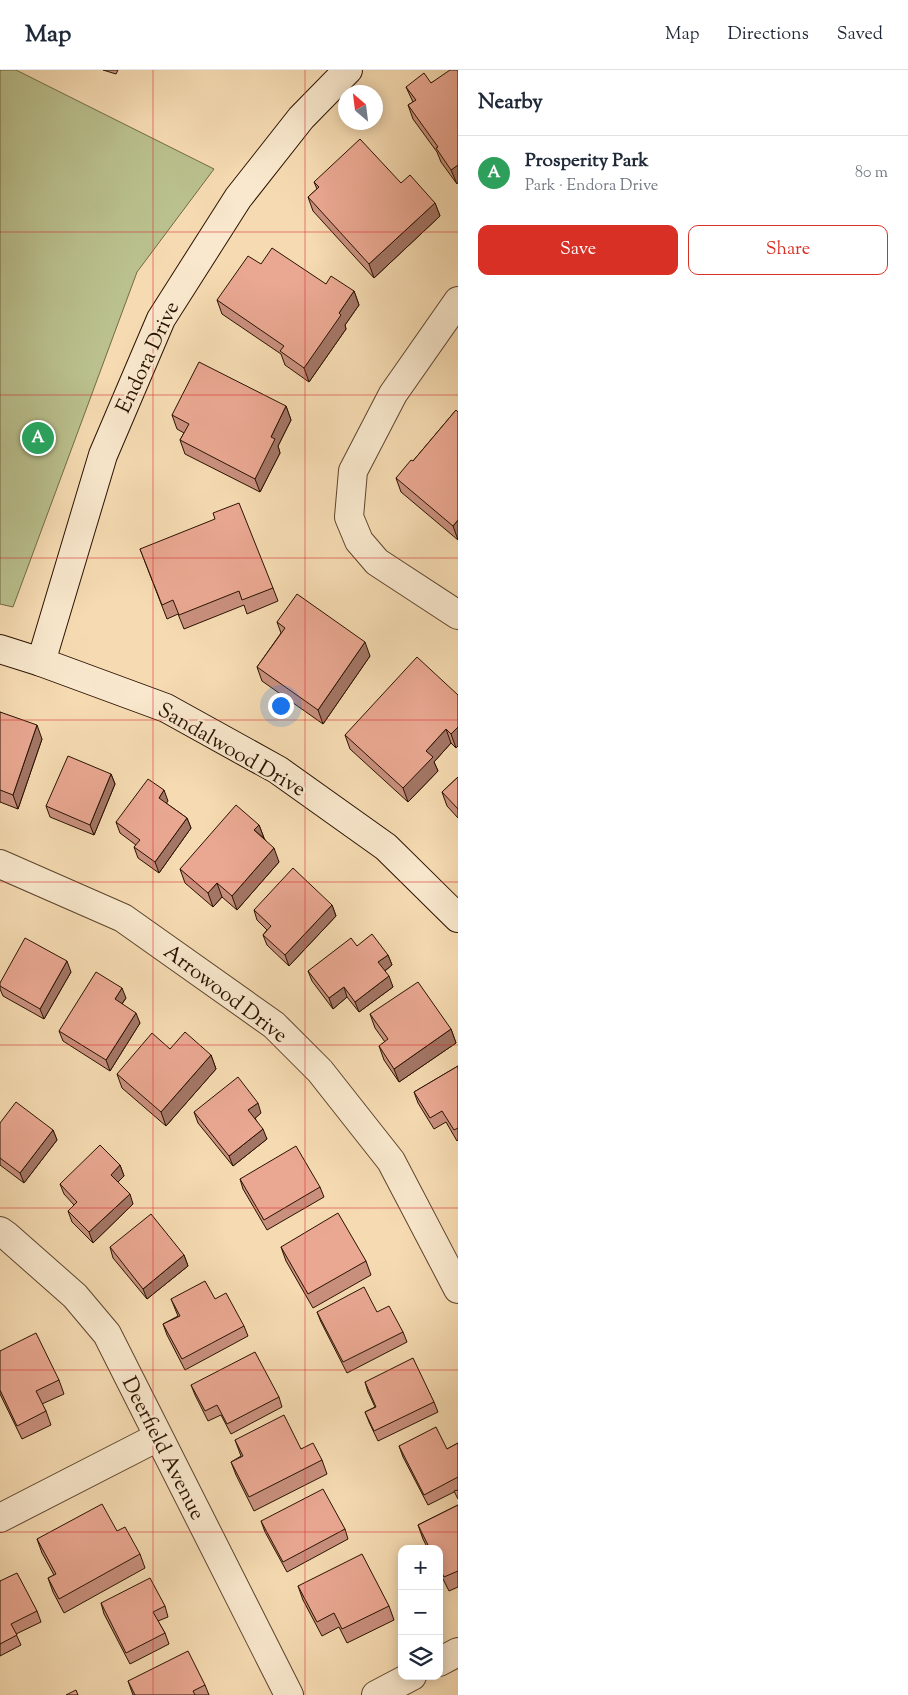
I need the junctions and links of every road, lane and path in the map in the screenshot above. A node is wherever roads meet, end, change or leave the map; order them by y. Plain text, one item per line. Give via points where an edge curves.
1 (348, 70) edge
2 (458, 301) edge
3 (458, 615) edge
4 (0, 649) edge
5 (41, 662) junction
6 (0, 864) edge
7 (458, 918) edge
8 (0, 1231) edge
9 (458, 1289) edge
10 (158, 1437) junction
11 (0, 1518) edge
12 (458, 1652) edge
13 (443, 1660) edge
14 (404, 1680) edge
15 (289, 1695) edge
16 (376, 1695) edge

1 - 5 street, Endora Drive via 301,118 238,198 161,319 103,455
2 - 3 street via 393,394 353,471 349,517 358,541 377,562
4 - 5 street, Sandalwood Drive
5 - 7 street, Sandalwood Drive via 166,708 278,770 386,847
6 - 9 street, Arrowood Drive via 122,918 274,1025 320,1071 391,1161
8 - 10 street, Deerfield Avenue via 74,1296 107,1334
10 - 11 street
10 - 15 street, Deerfield Avenue
12 - 13 street
14 - 16 street

